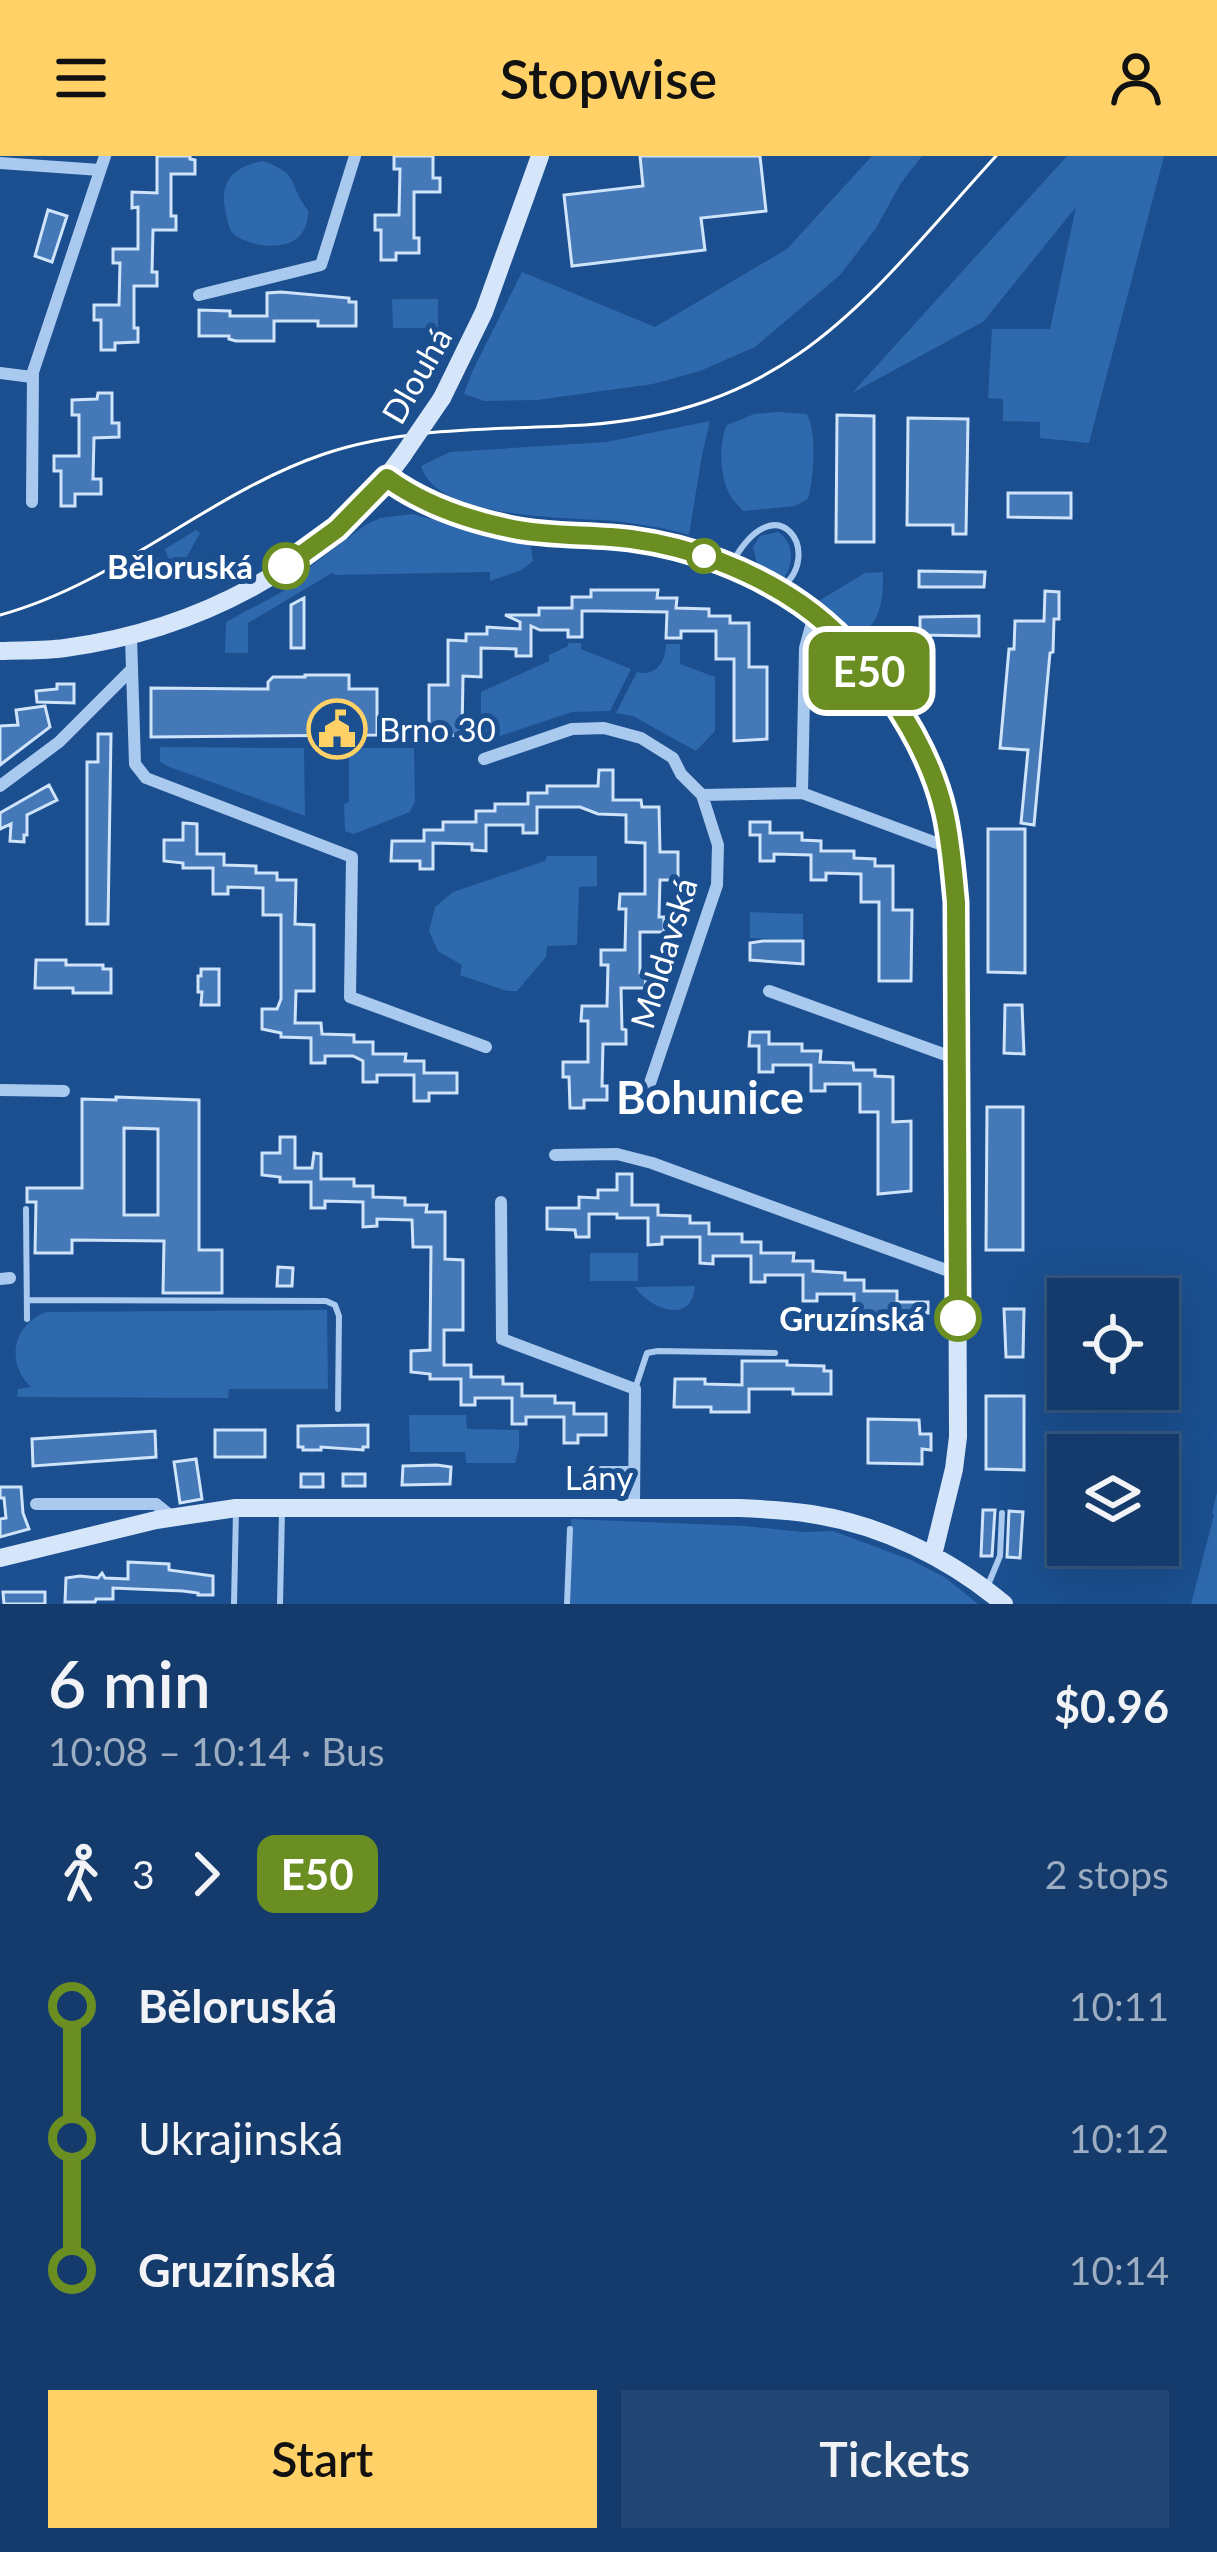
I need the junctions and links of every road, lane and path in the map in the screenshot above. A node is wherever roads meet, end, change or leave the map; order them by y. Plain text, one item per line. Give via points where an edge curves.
1 (355, 156) edge
2 (540, 156) edge
3 (103, 163) edge
4 (0, 164) edge
5 (199, 295) dead end
6 (0, 373) edge
7 (32, 377) junction
8 (387, 478) junction
9 (32, 502) dead end
10 (730, 566) junction
11 (776, 590) junction
12 (814, 615) junction
13 (131, 637) junction
14 (0, 651) edge
15 (132, 669) junction
16 (484, 759) dead end
17 (0, 786) edge
18 (802, 794) junction
19 (702, 795) junction
20 (950, 848) junction
21 (770, 991) dead end
22 (486, 1047) dead end
23 (957, 1059) junction
24 (648, 1089) dead end
25 (0, 1090) edge
26 (64, 1091) dead end
27 (555, 1155) dead end
28 (501, 1202) dead end
29 (26, 1209) dead end
30 (957, 1274) junction
31 (5, 1278) edge
32 (26, 1279) junction
33 (26, 1300) junction
34 (27, 1319) dead end
35 (775, 1353) dead end
36 (635, 1389) junction
37 (338, 1409) dead end
38 (594, 1468) dead end
39 (634, 1468) junction
40 (36, 1504) dead end
41 (282, 1507) junction
42 (634, 1507) junction
43 (236, 1508) junction
44 (1002, 1513) dead end
45 (172, 1517) junction
46 (570, 1529) dead end
47 (933, 1555) junction
48 (0, 1558) edge
49 (986, 1588) junction
50 (234, 1604) edge
51 (280, 1604) edge
52 (567, 1604) edge
53 (1004, 1604) edge

1 - 5 street via 321,265
2 - 8 street, Dlouhá, bridge via 484,312 442,398
3 - 4 street
3 - 7 street
6 - 7 street
7 - 9 street
8 - 10 street via 425,502 514,529 661,544
8 - 13 street, Dlouhá via 314,548 258,584
10 - 11 street
10 - 11 lane via 752,532 789,529 797,572
11 - 12 street
12 - 18 street via 805,648
12 - 20 street via 894,703 925,757
13 - 14 street, Dlouhá
13 - 15 street
15 - 17 street via 59,742
15 - 22 street via 135,764 146,778 352,856 350,997
16 - 19 street, Moldavská via 572,729 604,728 673,758
18 - 19 street
18 - 20 street
19 - 24 street, Moldavská via 718,845 717,885
20 - 23 street
21 - 23 street
23 - 30 street
25 - 26 street
27 - 30 street via 617,1154 652,1163
28 - 36 street via 502,1339
29 - 32 lane
30 - 47 street via 958,1437
31 - 32 lane
32 - 33 lane
33 - 34 lane
33 - 37 lane via 326,1301 339,1316
35 - 36 lane via 647,1353
36 - 39 street
38 - 39 lane
39 - 42 street
40 - 45 street, Lány via 156,1504
41 - 42 street, Lány
41 - 43 street, Lány
41 - 51 lane
42 - 47 street, Lány via 838,1518
43 - 45 street, Lány
43 - 50 lane
44 - 49 lane via 1000,1556
45 - 48 street, Lány
46 - 52 lane
47 - 49 street, Lány
49 - 53 street, Lány

